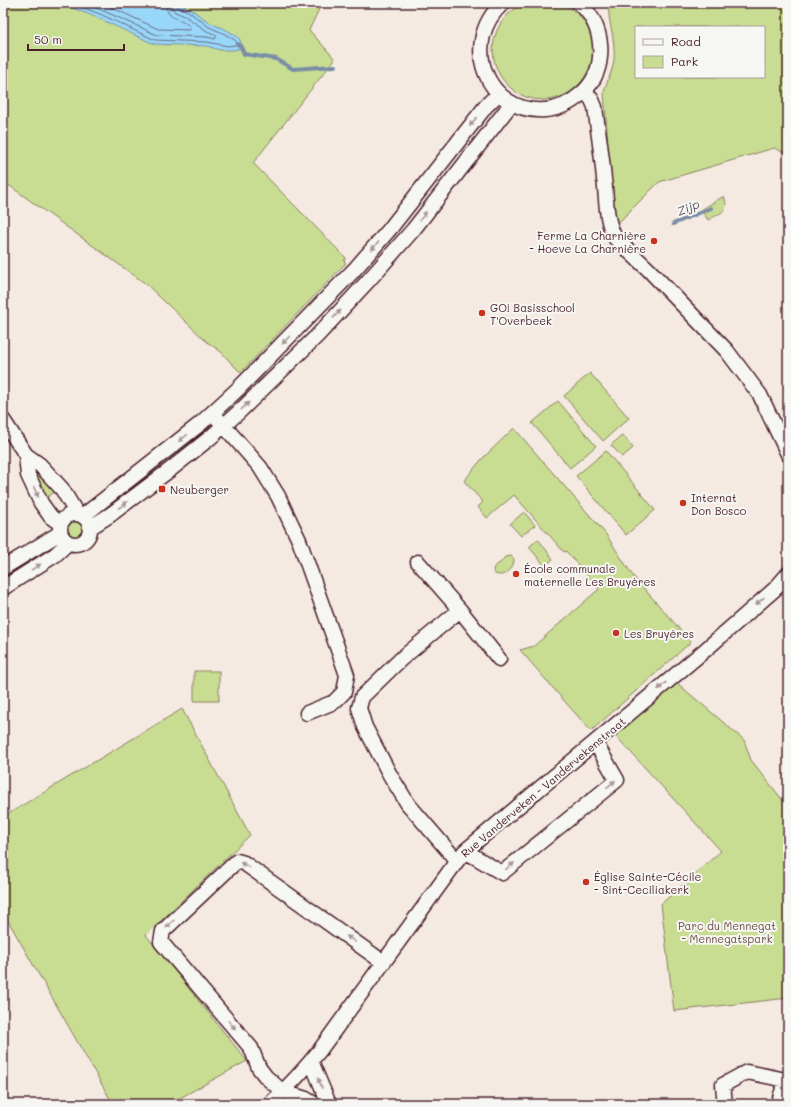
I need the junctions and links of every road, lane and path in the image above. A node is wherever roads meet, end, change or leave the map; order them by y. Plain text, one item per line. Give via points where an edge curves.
1 (503, 3) edge
2 (584, 5) edge
3 (585, 91) junction
4 (499, 93) junction
5 (512, 103) junction
6 (354, 270) junction
7 (368, 281) junction
8 (213, 413) junction
9 (3, 420) edge
10 (223, 425) junction
11 (788, 454) edge
12 (26, 455) junction
13 (84, 519) junction
14 (63, 533) junction
15 (418, 562) dead end
16 (3, 568) edge
17 (788, 574) edge
18 (3, 588) edge
19 (460, 610) junction
20 (499, 659) dead end
21 (307, 713) dead end
22 (595, 742) junction
23 (461, 856) junction
24 (383, 962) junction
25 (311, 1061) junction
26 (787, 1081) edge
27 (283, 1092) junction
28 (270, 1104) edge
29 (314, 1104) edge
30 (329, 1104) edge
31 (725, 1104) edge
32 (778, 1104) edge

1 - 4 street via 490,17 481,43 484,70
2 - 3 street via 597,28 601,50 597,72
3 - 5 street via 569,103 550,109 530,109
3 - 11 street via 595,107 608,222 612,234 731,356 760,395
4 - 5 street
4 -> 6 street
7 -> 5 street via 413,230
6 - 7 street
6 -> 8 street
10 -> 7 street via 311,341
8 - 10 street
8 -> 13 street
9 - 12 street
13 -> 10 street via 110,515 171,469
10 - 21 street via 260,467 278,496 299,540 347,675 344,692 334,702
12 - 13 street via 40,465 62,489
12 -> 14 street via 28,475 41,503
13 - 14 street via 72,514 67,516 64,520
13 - 14 street via 90,533 84,542 73,545
14 - 16 street
18 -> 14 street via 55,555
15 - 19 street
17 -> 22 street, Rue Vanderveken - Vandervekenstraat via 775,588
19 - 20 street
19 - 23 street via 401,659 369,690 362,697 359,708 364,728 408,804
22 - 23 street, Rue Vanderveken - Vandervekenstraat
23 -> 22 street via 502,872 617,780
23 - 24 street, Rue Vanderveken - Vandervekenstraat
24 - 25 street, Rue Vanderveken - Vandervekenstraat
24 -> 27 street via 244,863 237,861 163,931 161,942 251,1048 259,1068 266,1077
25 - 27 street, Rue Vanderveken - Vandervekenstraat
30 -> 25 street
26 - 31 street via 747,1072 723,1085
26 - 32 street
27 - 28 street, Rue Vanderveken - Vandervekenstraat
27 - 29 street via 306,1098

